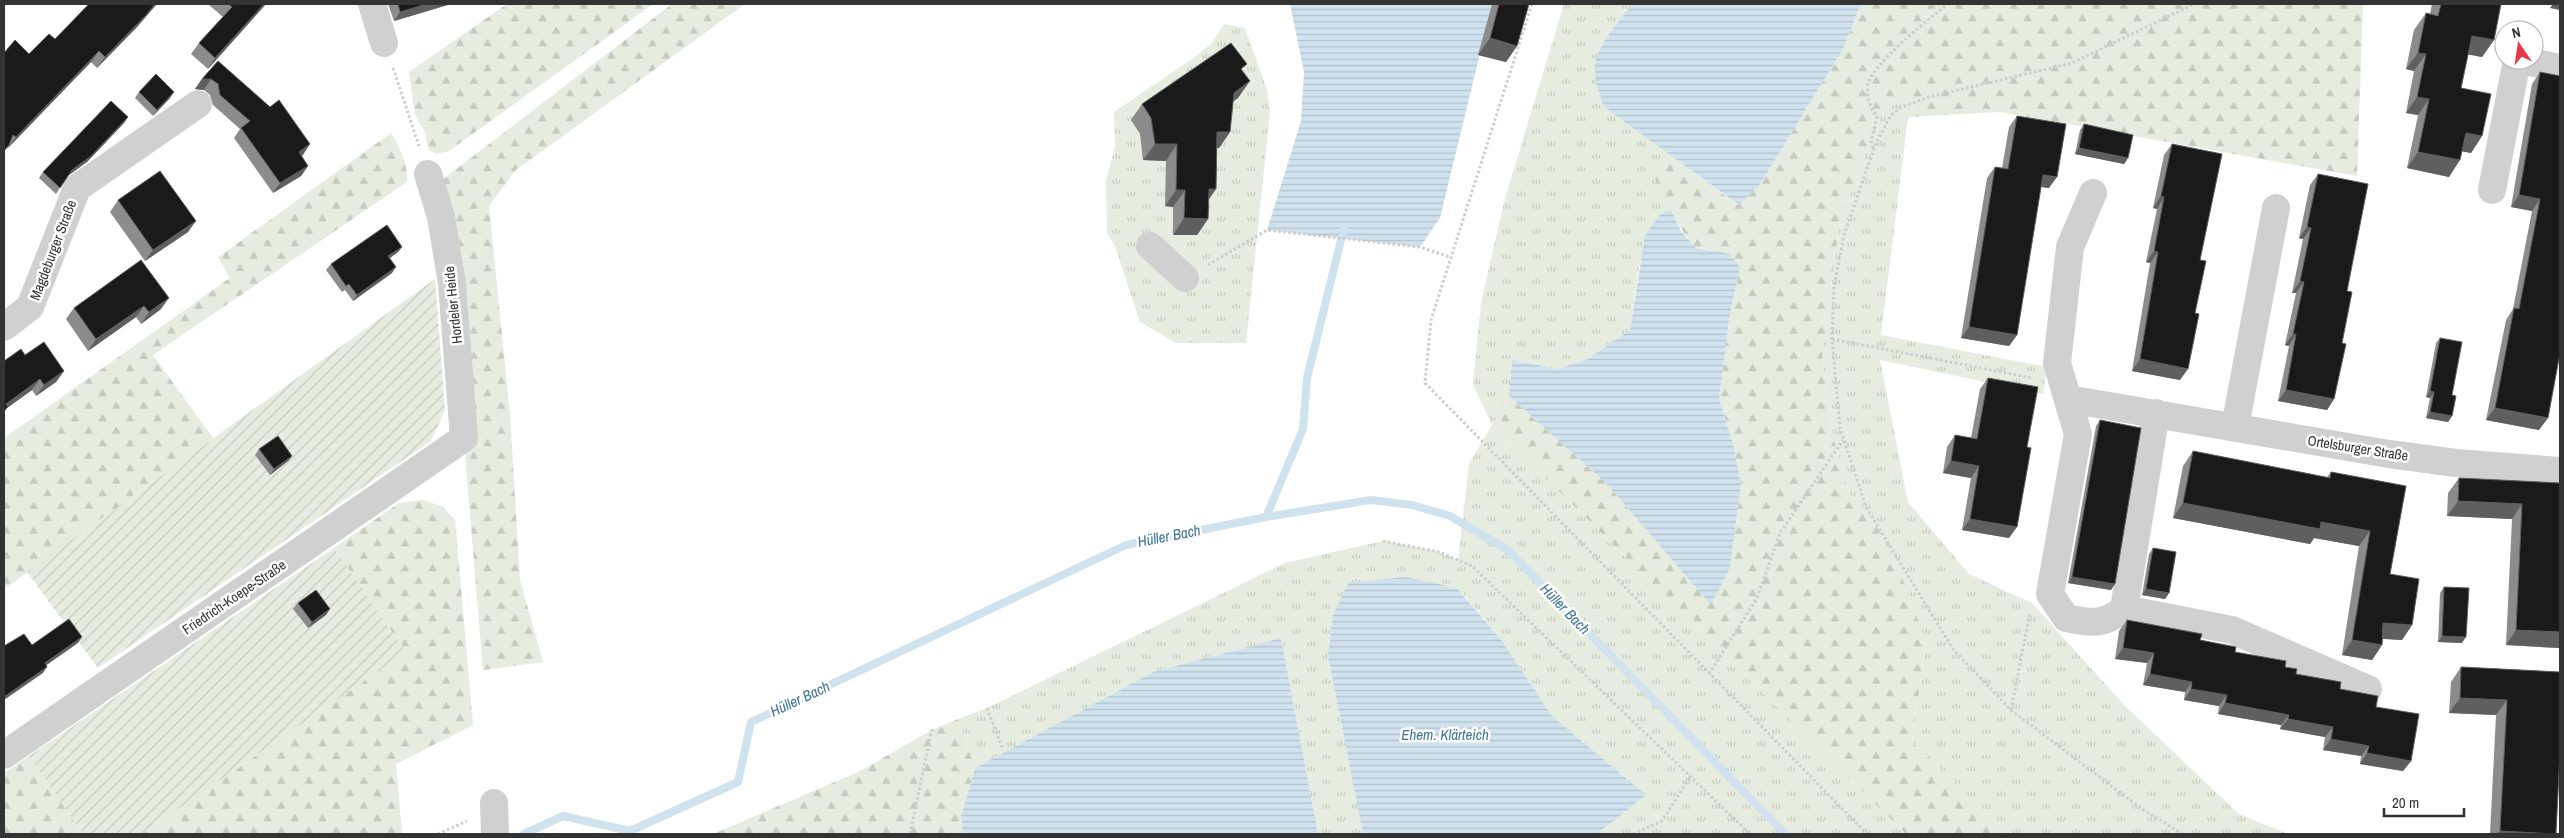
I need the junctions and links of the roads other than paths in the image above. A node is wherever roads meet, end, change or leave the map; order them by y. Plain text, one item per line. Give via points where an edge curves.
1 (372, 4) edge
2 (384, 43) road end
3 (2544, 65) edge
4 (2560, 68) edge
5 (2516, 70) edge
6 (198, 104) dead end
7 (428, 174) road end
8 (2492, 190) dead end
9 (2093, 193) dead end
10 (2276, 208) dead end
11 (1150, 246) dead end
12 (1185, 278) road end
13 (4, 327) edge
14 (2068, 399) junction
15 (2156, 413) junction
16 (2235, 427) junction
17 (464, 438) joint
18 (2560, 471) edge
19 (2124, 609) junction
20 (2368, 689) dead end
21 (4, 755) edge
22 (494, 803) dead end
23 (495, 834) edge

1 - 2 street
3 - 4 street
5 - 8 street
6 - 13 street, Magdeburger Straße via 77,188 30,308
7 - 17 street, Hordeler Heide via 441,217 452,284
9 - 14 street via 2070,247 2057,363
10 - 16 street
11 - 12 street
14 - 15 street, Ortelsburger Straße
14 - 19 street via 2078,434 2050,594 2066,618 2097,624
15 - 16 street, Ortelsburger Straße
15 - 19 street
16 - 18 street, Ortelsburger Straße via 2389,454
17 - 21 street, Friedrich-Koepe-Straße
19 - 20 street via 2232,630
22 - 23 street

